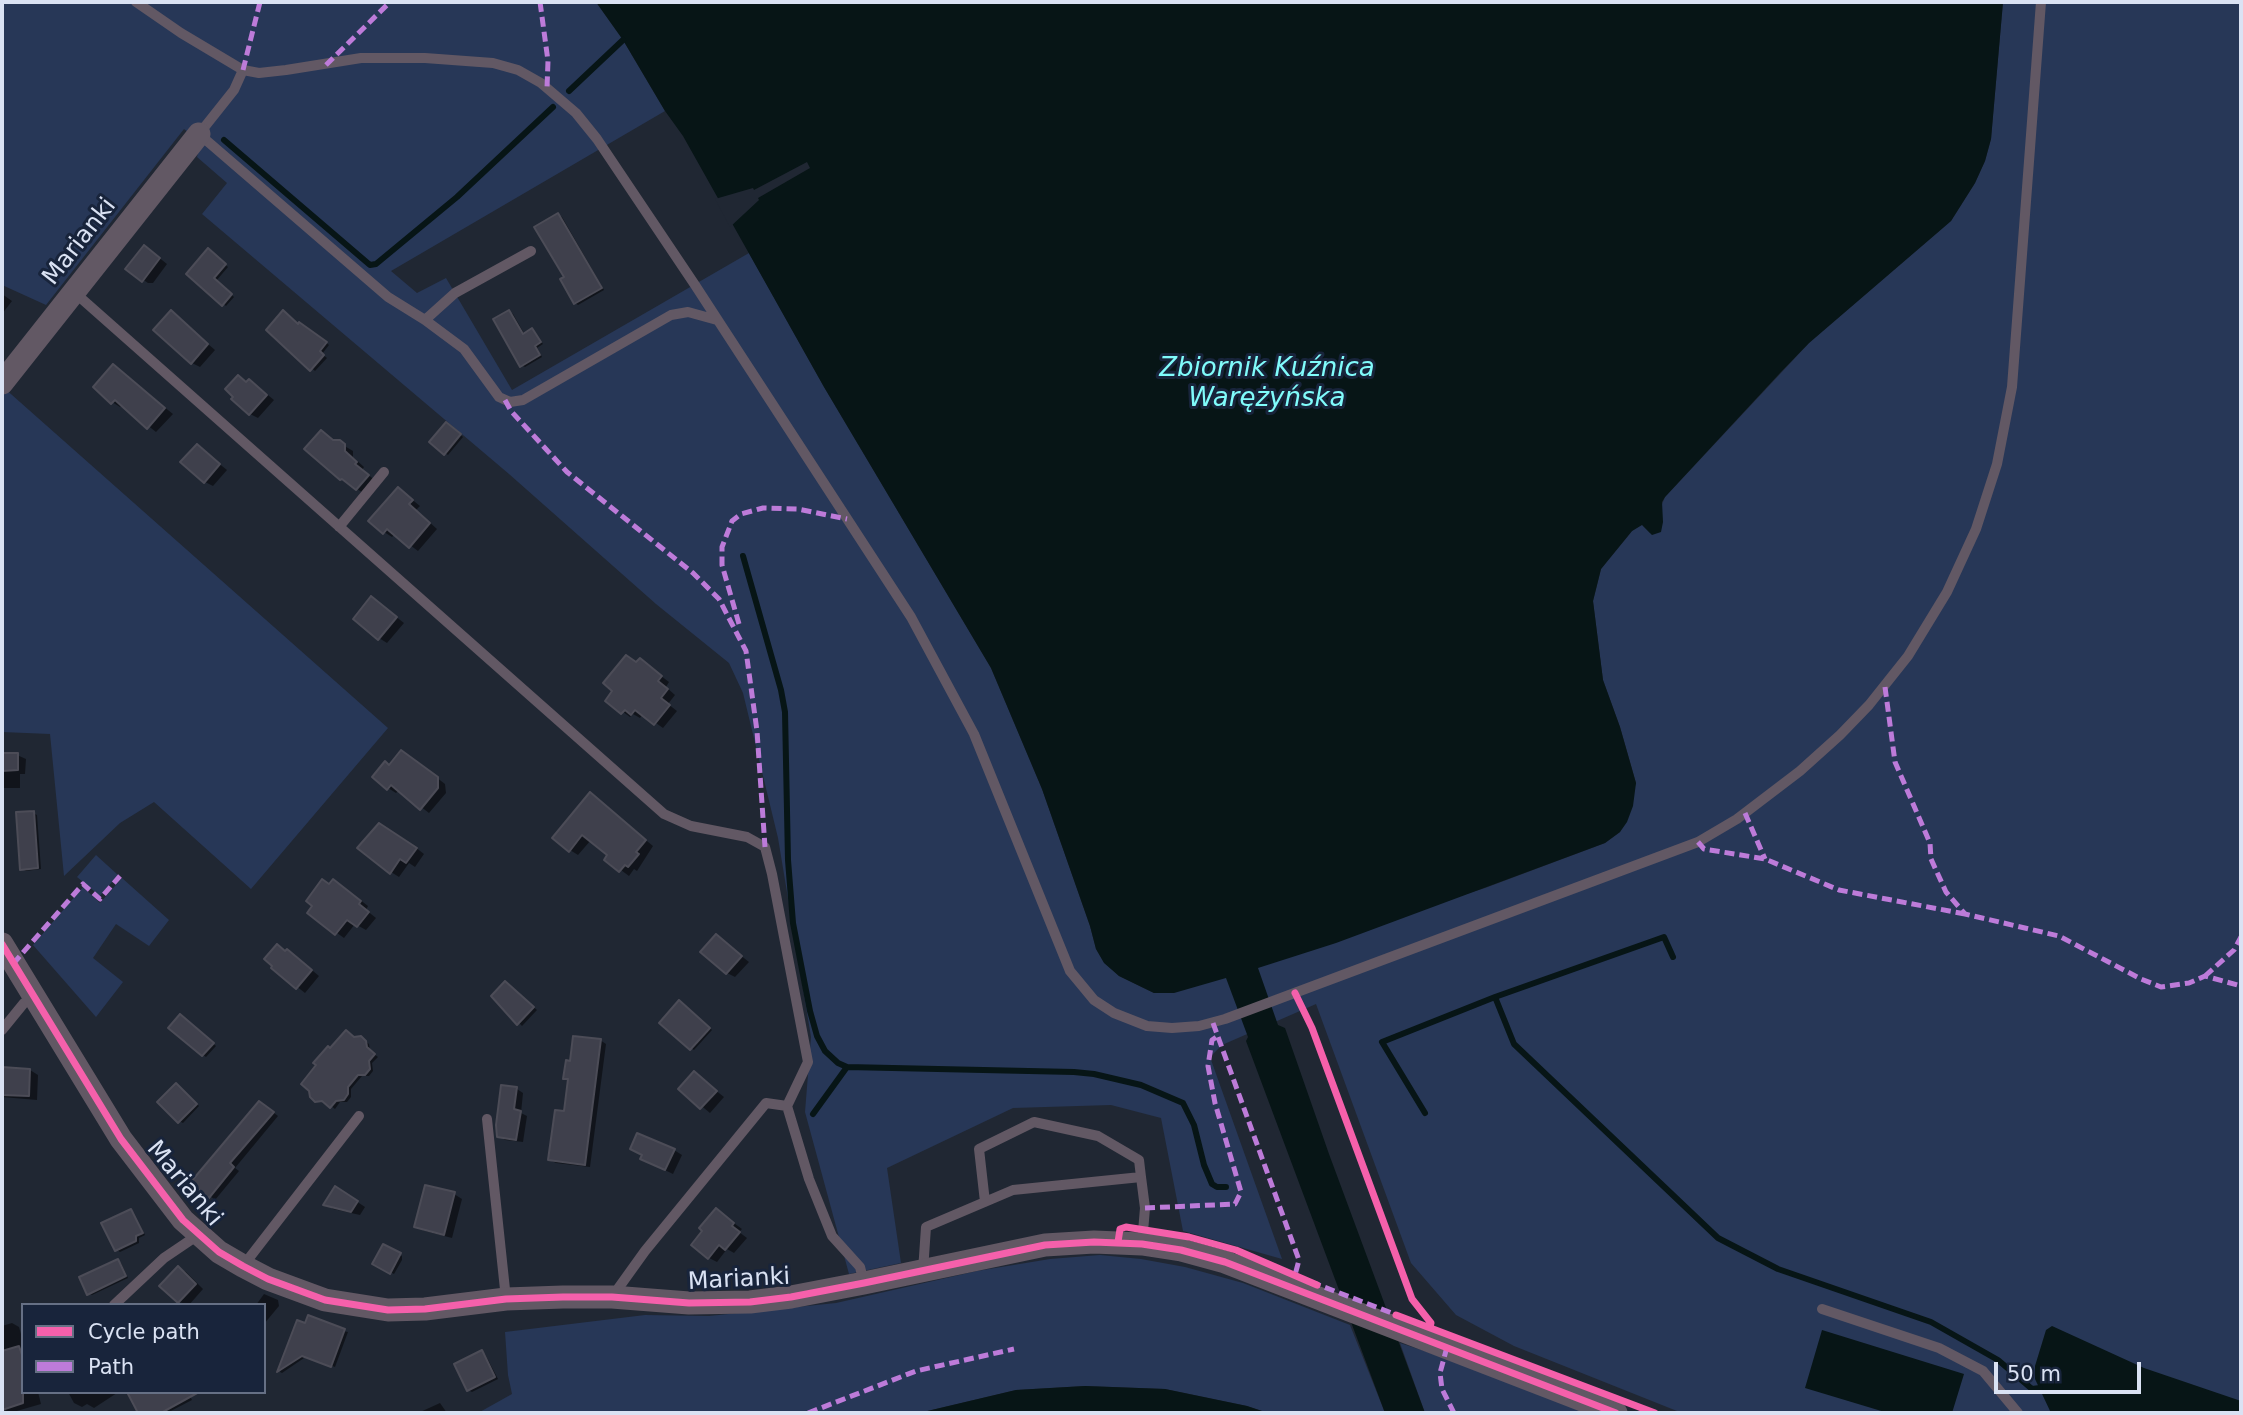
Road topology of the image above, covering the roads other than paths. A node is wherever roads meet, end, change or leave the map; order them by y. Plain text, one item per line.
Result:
1 (136, 2) edge
2 (2041, 2) edge
3 (243, 70) junction
4 (199, 134) junction
5 (531, 251) dead end
6 (74, 292) junction
7 (425, 320) junction
8 (717, 320) junction
9 (2, 383) edge
10 (384, 472) dead end
11 (339, 527) junction
12 (2, 944) edge
13 (34, 997) junction
14 (2, 1030) edge
15 (787, 1106) junction
16 (359, 1116) dead end
17 (487, 1119) dead end
18 (1141, 1177) junction
19 (985, 1202) junction
20 (198, 1235) junction
21 (1142, 1244) junction
22 (243, 1266) junction
23 (923, 1271) junction
24 (864, 1283) junction
25 (612, 1297) junction
26 (506, 1299) junction
27 (116, 1303) edge
28 (1822, 1310) dead end
29 (1616, 1413) edge
30 (2018, 1413) edge

1 - 3 lane
2 - 8 lane
3 - 4 lane
3 - 8 lane
4 - 6 street, Marianki
4 - 7 lane
5 - 7 lane
6 - 9 street, Marianki
6 - 11 lane
7 - 8 lane
10 - 11 lane
11 - 15 lane
12 - 13 street, Marianki
13 - 14 lane
13 - 20 street, Marianki
15 - 24 lane
15 - 25 lane
16 - 22 lane
17 - 26 lane
18 - 19 lane
18 - 19 lane
18 - 21 lane
19 - 23 lane
20 - 22 street, Marianki
20 - 27 lane
21 - 23 street, Marianki
21 - 29 street, Marianki
22 - 26 street, Marianki
23 - 24 street, Marianki
24 - 25 street, Marianki
25 - 26 street, Marianki
28 - 30 lane

